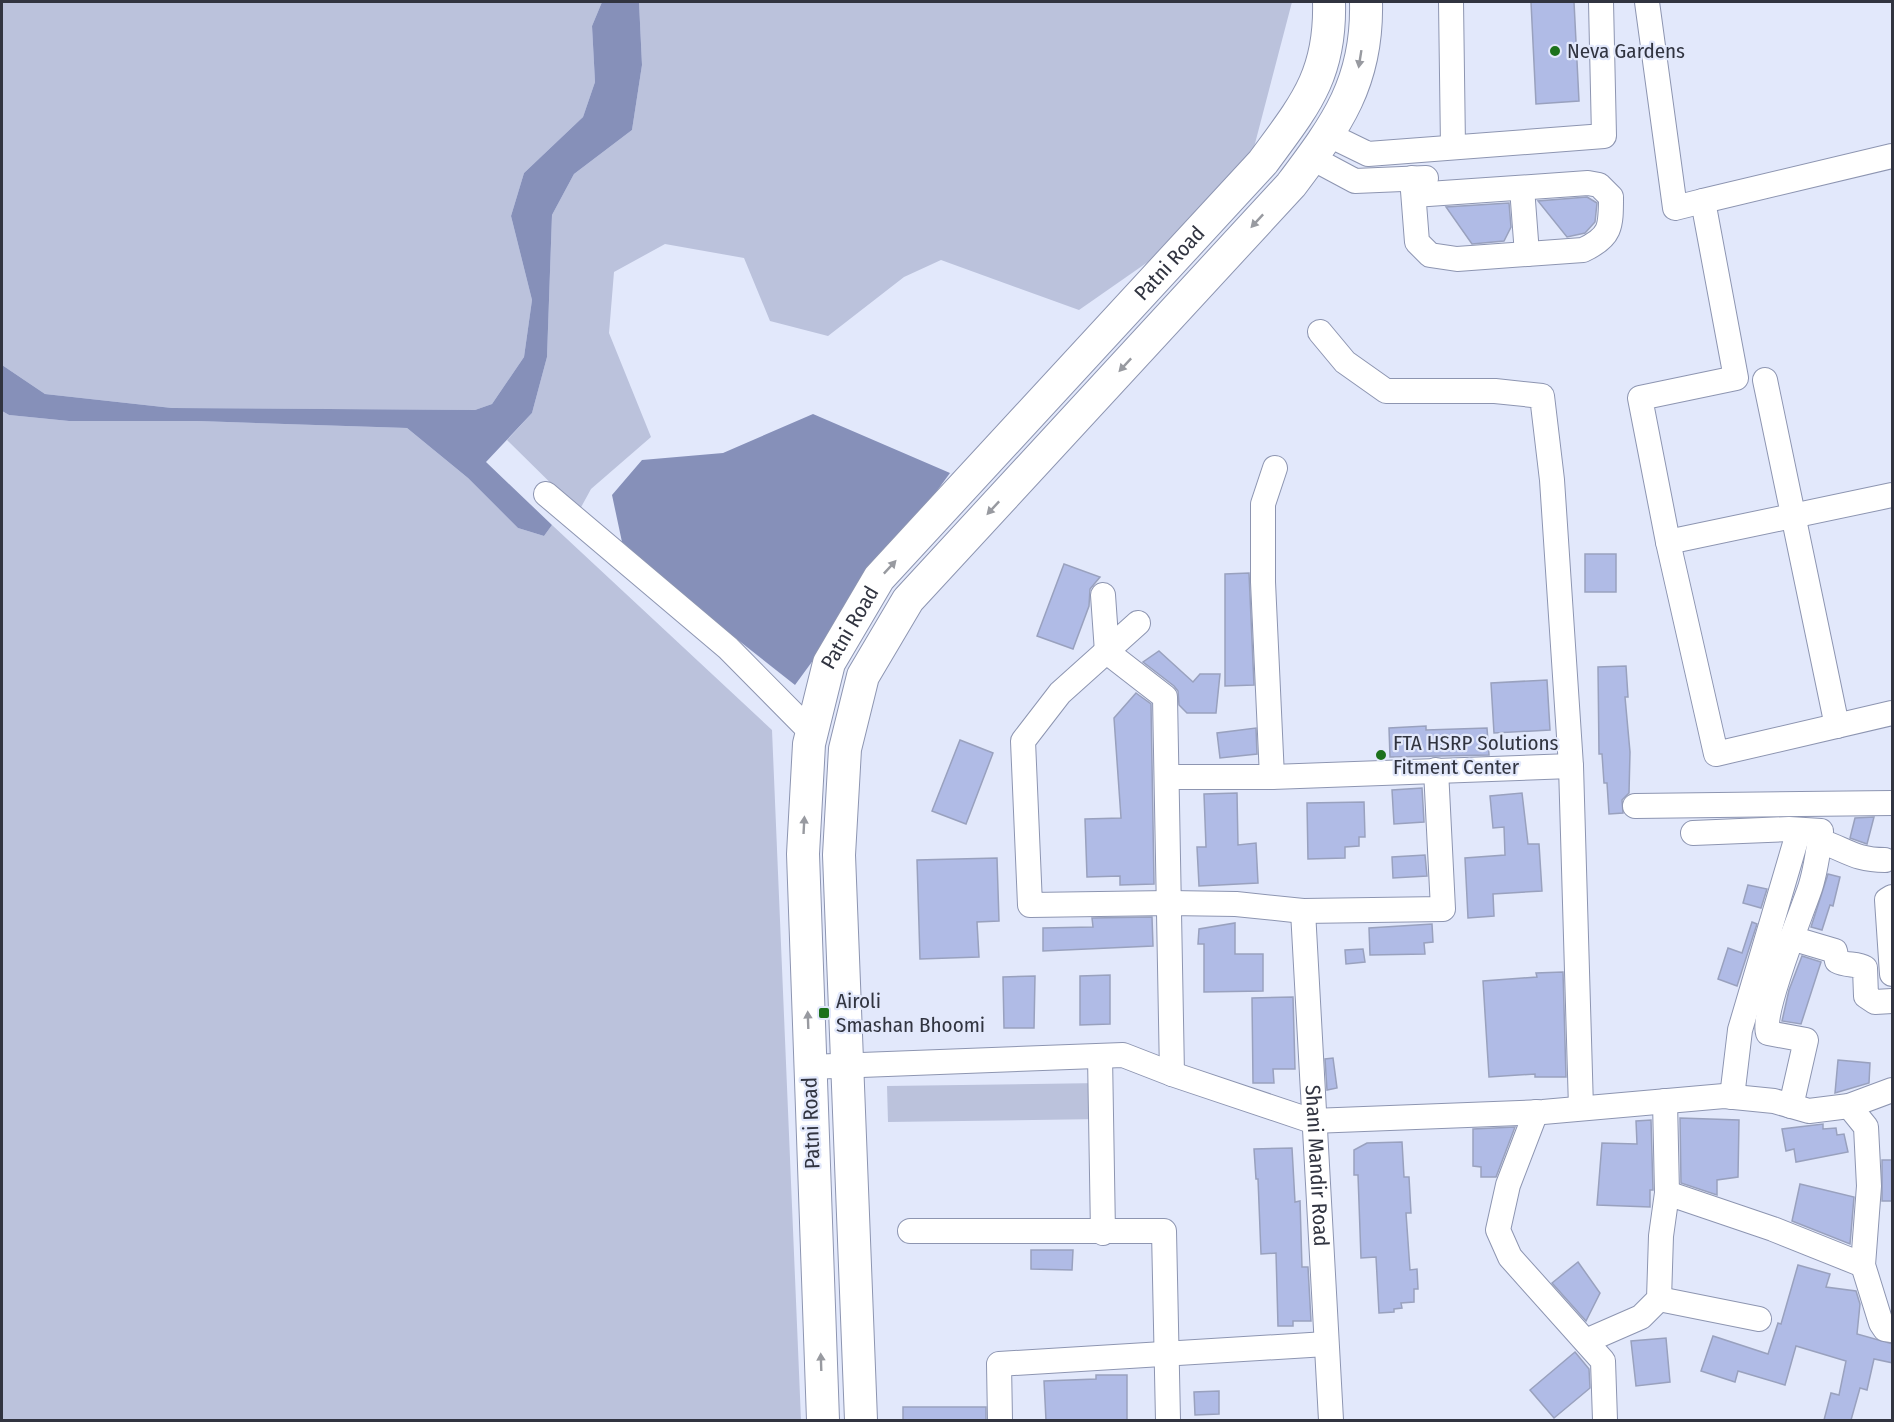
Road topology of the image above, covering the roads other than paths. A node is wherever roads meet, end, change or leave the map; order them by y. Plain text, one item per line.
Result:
1 (1329, 2) edge
2 (1366, 2) edge
3 (1451, 2) edge
4 (1601, 2) edge
5 (1647, 2) edge
6 (1320, 147) junction
7 (1453, 147) junction
8 (1893, 156) edge
9 (1591, 171) dead end
10 (1560, 179) junction
11 (1413, 187) junction
12 (1522, 188) junction
13 (1703, 201) junction
14 (1527, 254) junction
15 (1320, 332) dead end
16 (1765, 380) dead end
17 (1275, 468) dead end
18 (546, 494) dead end
19 (1893, 495) edge
20 (1793, 517) junction
21 (1668, 542) junction
22 (1103, 595) dead end
23 (1138, 623) dead end
24 (1107, 652) junction
25 (1893, 713) edge
26 (1838, 726) junction
27 (812, 733) junction
28 (1571, 766) junction
29 (1436, 770) junction
30 (1167, 777) junction
31 (1272, 777) junction
32 (1893, 803) edge
33 (1635, 806) dead end
34 (1693, 833) dead end
35 (1809, 835) junction
36 (1885, 860) dead end
37 (1893, 897) edge
38 (1169, 903) junction
39 (1303, 911) junction
40 (1791, 939) junction
41 (1893, 974) edge
42 (1893, 1001) edge
43 (1100, 1056) junction
44 (846, 1066) junction
45 (809, 1067) junction
46 (1172, 1074) junction
47 (1893, 1090) edge
48 (1732, 1097) junction
49 (1665, 1101) junction
50 (1791, 1106) junction
51 (1849, 1106) junction
52 (1581, 1108) junction
53 (1536, 1112) junction
54 (1312, 1121) junction
55 (1666, 1193) junction
56 (910, 1231) dead end
57 (1103, 1233) junction
58 (1863, 1265) junction
59 (1659, 1299) junction
60 (1759, 1319) dead end
61 (1893, 1330) edge
62 (1586, 1341) junction
63 (1326, 1344) junction
64 (1167, 1354) junction
65 (823, 1420) edge
66 (861, 1420) edge
67 (1000, 1420) edge
68 (1168, 1420) edge
69 (1331, 1420) edge
70 (1605, 1420) edge

27 -> 1 main road, Patni Road
2 -> 6 main road, Patni Road
3 - 7 street
4 - 7 street
5 - 13 street
6 - 7 street
6 - 11 street
6 -> 44 main road, Patni Road
8 - 13 street
9 - 10 street
10 - 11 street
10 - 12 street
10 - 14 street
11 - 12 street
11 - 14 street
12 - 14 street
13 - 21 street
15 - 28 street
16 - 20 street
17 - 31 street
18 - 27 street
19 - 20 street
20 - 21 street
20 - 26 street
21 - 26 street
22 - 24 street
23 - 24 street
24 - 30 street
24 - 38 street
25 - 26 street
45 -> 27 main road, Patni Road
28 - 29 street
28 - 52 street
29 - 31 street
29 - 39 street
30 - 31 street
30 - 38 street
32 - 33 street
34 - 35 street
35 - 36 street
35 - 40 street
35 - 48 street
37 - 41 street
38 - 39 street
38 - 46 street
39 - 54 street, Shani Mandir Road
40 - 42 street
40 - 50 street
43 - 44 street
43 - 46 street
43 - 57 street
44 - 45 street
44 - 66 main road, Patni Road
65 -> 45 main road, Patni Road
46 - 54 street
47 - 51 street
48 - 49 street
48 - 50 street
49 - 52 street
49 - 55 street
50 - 51 street
51 - 58 street
52 - 53 street
53 - 54 street
53 - 62 street
54 - 63 street, Shani Mandir Road
55 - 58 street
55 - 59 street
56 - 57 street
57 - 64 street
58 - 61 street
59 - 60 street
59 - 62 street
62 - 70 street
63 - 64 street
63 - 69 street, Shani Mandir Road
64 - 67 street
64 - 68 street

